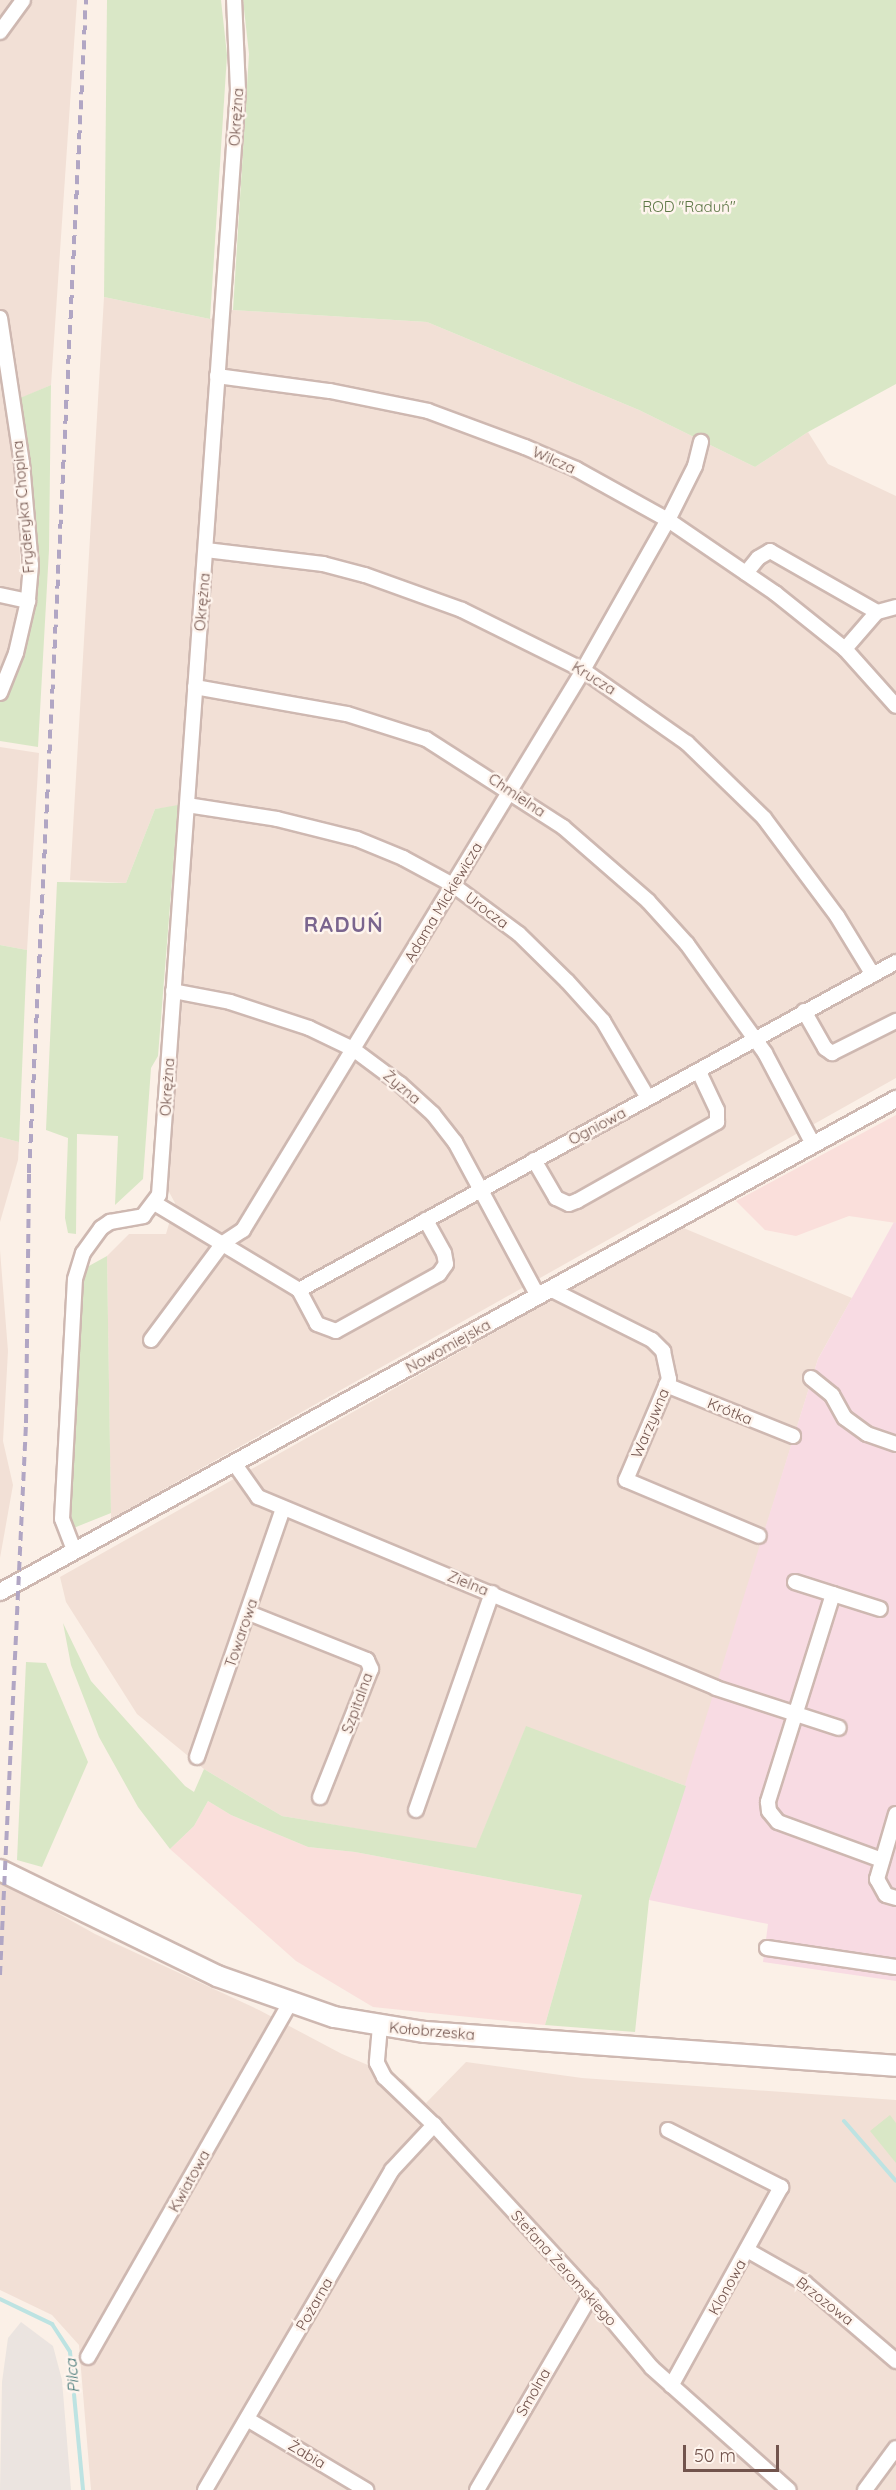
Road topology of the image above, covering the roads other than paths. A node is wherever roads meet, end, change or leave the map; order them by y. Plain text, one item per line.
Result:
1 (23, 0) edge
2 (234, 0) edge
3 (0, 32) edge
4 (0, 318) edge
5 (217, 376) junction
6 (701, 442) dead end
7 (668, 520) junction
8 (206, 550) junction
9 (746, 573) junction
10 (0, 595) edge
11 (28, 601) junction
12 (896, 607) edge
13 (877, 612) junction
14 (845, 649) junction
15 (583, 670) junction
16 (195, 687) junction
17 (0, 693) edge
18 (896, 706) edge
19 (510, 789) junction
20 (187, 805) junction
21 (453, 885) junction
22 (896, 962) edge
23 (873, 975) junction
24 (173, 991) junction
25 (804, 1011) junction
26 (896, 1021) edge
27 (754, 1040) junction
28 (354, 1049) junction
29 (699, 1072) junction
30 (648, 1098) junction
31 (896, 1099) edge
32 (813, 1144) junction
33 (534, 1160) junction
34 (483, 1190) junction
35 (156, 1204) junction
36 (426, 1220) junction
37 (223, 1243) junction
38 (299, 1290) junction
39 (544, 1293) junction
40 (151, 1340) dead end
41 (811, 1378) dead end
42 (666, 1385) junction
43 (793, 1436) dead end
44 (896, 1444) edge
45 (234, 1464) junction
46 (283, 1508) junction
47 (759, 1536) dead end
48 (74, 1550) junction
49 (795, 1582) dead end
50 (0, 1592) edge
51 (492, 1593) junction
52 (833, 1594) junction
53 (880, 1609) dead end
54 (249, 1612) junction
55 (795, 1714) junction
56 (839, 1728) dead end
57 (197, 1757) dead end
58 (320, 1797) dead end
59 (416, 1810) dead end
60 (896, 1814) edge
61 (882, 1860) junction
62 (0, 1870) edge
63 (896, 1898) edge
64 (767, 1948) dead end
65 (896, 1967) edge
66 (288, 2004) junction
67 (380, 2026) junction
68 (896, 2066) edge
69 (434, 2125) junction
70 (668, 2130) dead end
71 (747, 2250) junction
72 (591, 2295) junction
73 (88, 2357) dead end
74 (896, 2361) edge
75 (671, 2386) junction
76 (247, 2419) junction
77 (896, 2448) edge
78 (205, 2490) edge
79 (366, 2490) edge
80 (477, 2490) edge
81 (789, 2490) edge
82 (865, 2490) edge

1 - 3 street
2 - 5 street, Okrężna
4 - 11 street, Fryderyka Chopina
5 - 7 street, Wilcza
5 - 8 street, Okrężna
6 - 7 street, Adama Mickiewicza
7 - 9 street, Wilcza
7 - 15 street, Adama Mickiewicza
8 - 15 street, Krucza
8 - 16 street, Okrężna
9 - 13 street
9 - 14 street, Wilcza
10 - 11 street
11 - 17 street, Fryderyka Chopina
12 - 13 street
13 - 14 street
14 - 18 street, Wilcza
15 - 19 street, Adama Mickiewicza
15 - 23 street, Krucza
16 - 19 street, Chmielna
16 - 20 street, Okrężna
19 - 21 street, Adama Mickiewicza
19 - 27 street, Chmielna
20 - 21 street, Urocza
20 - 24 street, Okrężna
21 - 28 street, Adama Mickiewicza
21 - 30 street, Urocza
22 - 23 street, Ogniowa
23 - 25 street, Ogniowa
24 - 28 street, Żyzna
24 - 35 street, Okrężna
25 - 26 street
25 - 27 street, Ogniowa
27 - 29 street, Ogniowa
27 - 32 street, Chmielna
28 - 34 street, Żyzna
28 - 37 street, Adama Mickiewicza
29 - 30 street, Ogniowa
29 - 33 street
30 - 33 street, Ogniowa
31 - 32 street, Nowomiejska
32 - 39 street, Nowomiejska
33 - 34 street, Ogniowa
34 - 36 street, Ogniowa
34 - 39 street, Żyzna
35 - 37 street
35 - 48 street
36 - 38 street, Ogniowa
36 - 38 street
37 - 38 street
37 - 40 street, Adama Mickiewicza
39 - 42 street, Warzywna
39 - 45 street, Nowomiejska
41 - 44 street
42 - 43 street, Krótka
42 - 47 street, Warzywna
45 - 46 street, Zielna
45 - 48 street, Nowomiejska
46 - 51 street, Zielna
46 - 54 street, Towarowa
48 - 50 street, Nowomiejska
49 - 52 street
51 - 55 street, Zielna
51 - 59 street
52 - 53 street
52 - 55 street
54 - 57 street, Towarowa
54 - 58 street, Szpitalna
55 - 56 street, Zielna
55 - 61 street
60 - 61 street
61 - 63 street
62 - 66 main road, Kołobrzeska
64 - 65 street
66 - 67 main road, Kołobrzeska
66 - 73 street, Kwiatowa
67 - 68 main road, Kołobrzeska
67 - 69 street, Stefana Żeromskiego
69 - 72 street, Stefana Żeromskiego
69 - 76 street, Pożarna
70 - 71 street, Klonowa
71 - 74 street, Brzozowa
71 - 75 street, Klonowa
72 - 75 street, Stefana Żeromskiego
72 - 80 street, Smolna
75 - 81 street, Stefana Żeromskiego
76 - 78 street, Pożarna
76 - 79 street, Żabia
77 - 82 street

